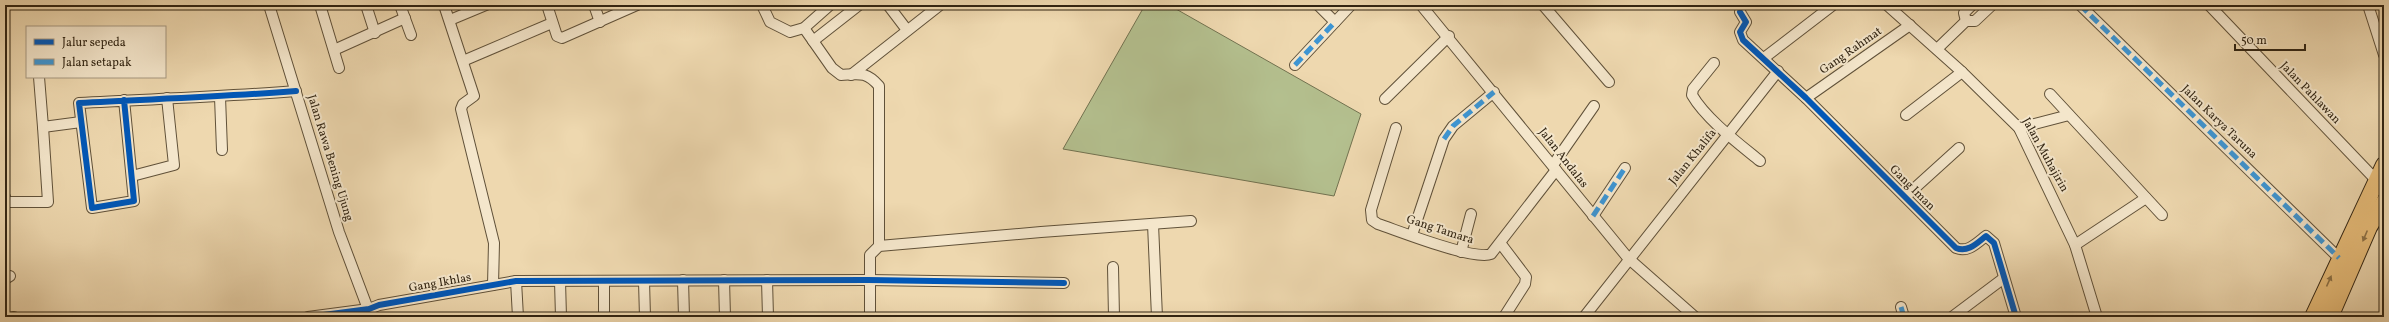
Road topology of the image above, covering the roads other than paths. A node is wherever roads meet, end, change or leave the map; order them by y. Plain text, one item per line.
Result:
1 (268, 5) edge
2 (320, 5) edge
3 (366, 5) edge
4 (400, 5) edge
5 (444, 5) edge
6 (486, 5) edge
7 (547, 5) edge
8 (594, 5) edge
9 (637, 5) edge
10 (762, 5) edge
11 (830, 5) edge
12 (859, 5) edge
13 (888, 5) edge
14 (940, 5) edge
15 (1318, 5) edge
16 (1351, 5) edge
17 (1421, 5) edge
18 (1543, 5) edge
19 (1833, 5) edge
20 (1887, 5) edge
21 (1972, 5) edge
22 (1992, 5) edge
23 (2080, 5) edge
24 (2209, 5) edge
25 (2368, 5) edge
26 (1740, 12) dead end
27 (405, 18) junction
28 (450, 20) junction
29 (1966, 21) junction
30 (600, 22) junction
31 (1335, 22) junction
32 (552, 23) junction
33 (1910, 25) junction
34 (804, 28) junction
35 (907, 30) junction
36 (375, 33) junction
37 (411, 35) dead end
38 (1449, 36) junction
39 (813, 41) junction
40 (1937, 49) junction
41 (334, 50) junction
42 (2384, 55) edge
43 (1764, 58) junction
44 (463, 61) junction
45 (1714, 63) dead end
46 (1295, 65) dead end
47 (339, 68) dead end
48 (1778, 72) junction
49 (1962, 72) junction
50 (851, 75) junction
51 (39, 78) edge
52 (1609, 82) dead end
53 (296, 91) junction
54 (1494, 92) junction
55 (2050, 94) dead end
56 (220, 97) junction
57 (167, 98) junction
58 (1386, 98) dead end
59 (1806, 98) junction
60 (124, 100) junction
61 (1594, 106) dead end
62 (1906, 115) dead end
63 (2069, 115) junction
64 (81, 122) junction
65 (43, 127) junction
66 (1396, 128) dead end
67 (2019, 128) junction
68 (1728, 134) junction
69 (1959, 148) dead end
70 (222, 150) dead end
71 (1760, 161) dead end
72 (2384, 165) edge
73 (1554, 168) junction
74 (1625, 168) dead end
75 (132, 176) junction
76 (2377, 181) junction
77 (5, 196) edge
78 (1906, 196) junction
79 (2146, 198) junction
80 (2384, 202) edge
81 (1471, 214) dead end
82 (2162, 215) dead end
83 (1593, 216) junction
84 (1192, 222) dead end
85 (1153, 224) junction
86 (1412, 235) junction
87 (1501, 244) junction
88 (2075, 244) junction
89 (878, 246) junction
90 (1461, 252) junction
91 (1628, 258) junction
92 (2339, 258) junction
93 (1113, 267) dead end
94 (2004, 278) junction
95 (604, 280) junction
96 (644, 280) junction
97 (683, 280) junction
98 (724, 280) junction
99 (768, 280) junction
100 (868, 280) junction
101 (516, 281) junction
102 (560, 281) junction
103 (1064, 283) dead end
104 (493, 285) junction
105 (1901, 307) dead end
106 (370, 313) edge
107 (1684, 313) edge
108 (2014, 316) edge
109 (308, 317) edge
110 (518, 317) edge
111 (561, 317) edge
112 (604, 317) edge
113 (645, 317) edge
114 (684, 317) edge
115 (725, 317) edge
116 (768, 317) edge
117 (870, 317) edge
118 (1114, 317) edge
119 (1157, 317) edge
120 (1504, 317) edge
121 (1584, 317) edge
122 (1695, 317) edge
123 (1904, 317) edge
124 (1952, 317) edge
125 (2097, 317) edge
126 (2313, 317) edge
127 (2330, 317) edge

1 - 53 street, Jalan Rawa Bening Ujung
2 - 41 street
3 - 36 street
4 - 27 street
5 - 28 street
6 - 28 street
7 - 32 street
8 - 30 street
9 - 30 street
10 - 34 street
11 - 34 street
12 - 39 street
13 - 35 street
14 - 35 street
15 - 31 street
16 - 31 street
17 - 38 street, Jalan Andalas
18 - 52 street
19 - 43 street
20 - 33 street, Jalan Muhajirin
21 - 29 street
22 - 29 street
23 - 92 street, Jalan Karya Taruna
24 - 76 street, Jalan Pahlawan
25 - 42 street
26 - 43 street, Gang Iman
27 - 36 street
27 - 37 street
28 - 44 street
29 - 40 street
30 - 32 street
31 - 46 street
32 - 44 street
33 - 40 street, Jalan Muhajirin
33 - 59 street, Gang Rahmat
34 - 39 street
35 - 50 street
36 - 41 street
38 - 54 street, Jalan Andalas
38 - 58 street
39 - 50 street
40 - 49 street, Jalan Muhajirin
41 - 47 street
43 - 48 street, Gang Iman
44 - 104 street
45 - 68 street
48 - 59 street, Gang Iman
48 - 68 street, Jalan Khalifa
49 - 62 street
49 - 67 street, Jalan Muhajirin
50 - 89 street
51 - 65 street
53 - 56 street
53 - 106 street, Jalan Rawa Bening Ujung
54 - 73 street, Jalan Andalas
54 - 86 street
55 - 63 street
56 - 57 street
56 - 70 street
57 - 60 street
57 - 75 street
59 - 78 street, Gang Iman
60 - 64 street
60 - 75 street
61 - 73 street, Gang Tamara
63 - 67 street
63 - 79 street
64 - 65 street
64 - 75 street
65 - 77 street
66 - 86 street, Gang Tamara
67 - 88 street, Jalan Muhajirin
68 - 71 street
68 - 91 street, Jalan Khalifa
69 - 78 street
72 - 76 main road
73 - 83 street, Jalan Andalas
73 - 87 street, Gang Tamara
74 - 83 street
76 - 92 main road
78 - 94 street, Gang Iman
79 - 82 street
79 - 88 street
80 -> 127 main road
81 - 90 street
83 - 91 street, Jalan Andalas
84 - 85 street
85 - 89 street
85 - 119 street
86 - 90 street, Gang Tamara
87 - 90 street, Gang Tamara
87 - 120 street
88 - 125 street, Jalan Muhajirin
89 - 100 street
91 - 107 street, Jalan Andalas
91 - 121 street, Jalan Khalifa
126 -> 92 main road
93 - 118 street
94 - 108 street, Gang Iman
94 - 124 street
95 - 96 street, Gang Ikhlas
95 - 102 street, Gang Ikhlas
95 - 112 street
96 - 97 street, Gang Ikhlas
96 - 113 street
97 - 98 street, Gang Ikhlas
97 - 114 street
98 - 99 street, Gang Ikhlas
98 - 115 street
99 - 100 street, Gang Ikhlas
99 - 116 street
100 - 103 street, Gang Ikhlas
100 - 117 street
101 - 102 street, Gang Ikhlas
101 - 104 street, Gang Ikhlas
101 - 110 street
102 - 111 street
104 - 106 street, Gang Ikhlas
105 - 123 street
106 - 109 street, Gang Ikhlas
107 - 122 street, Jalan Andalas

